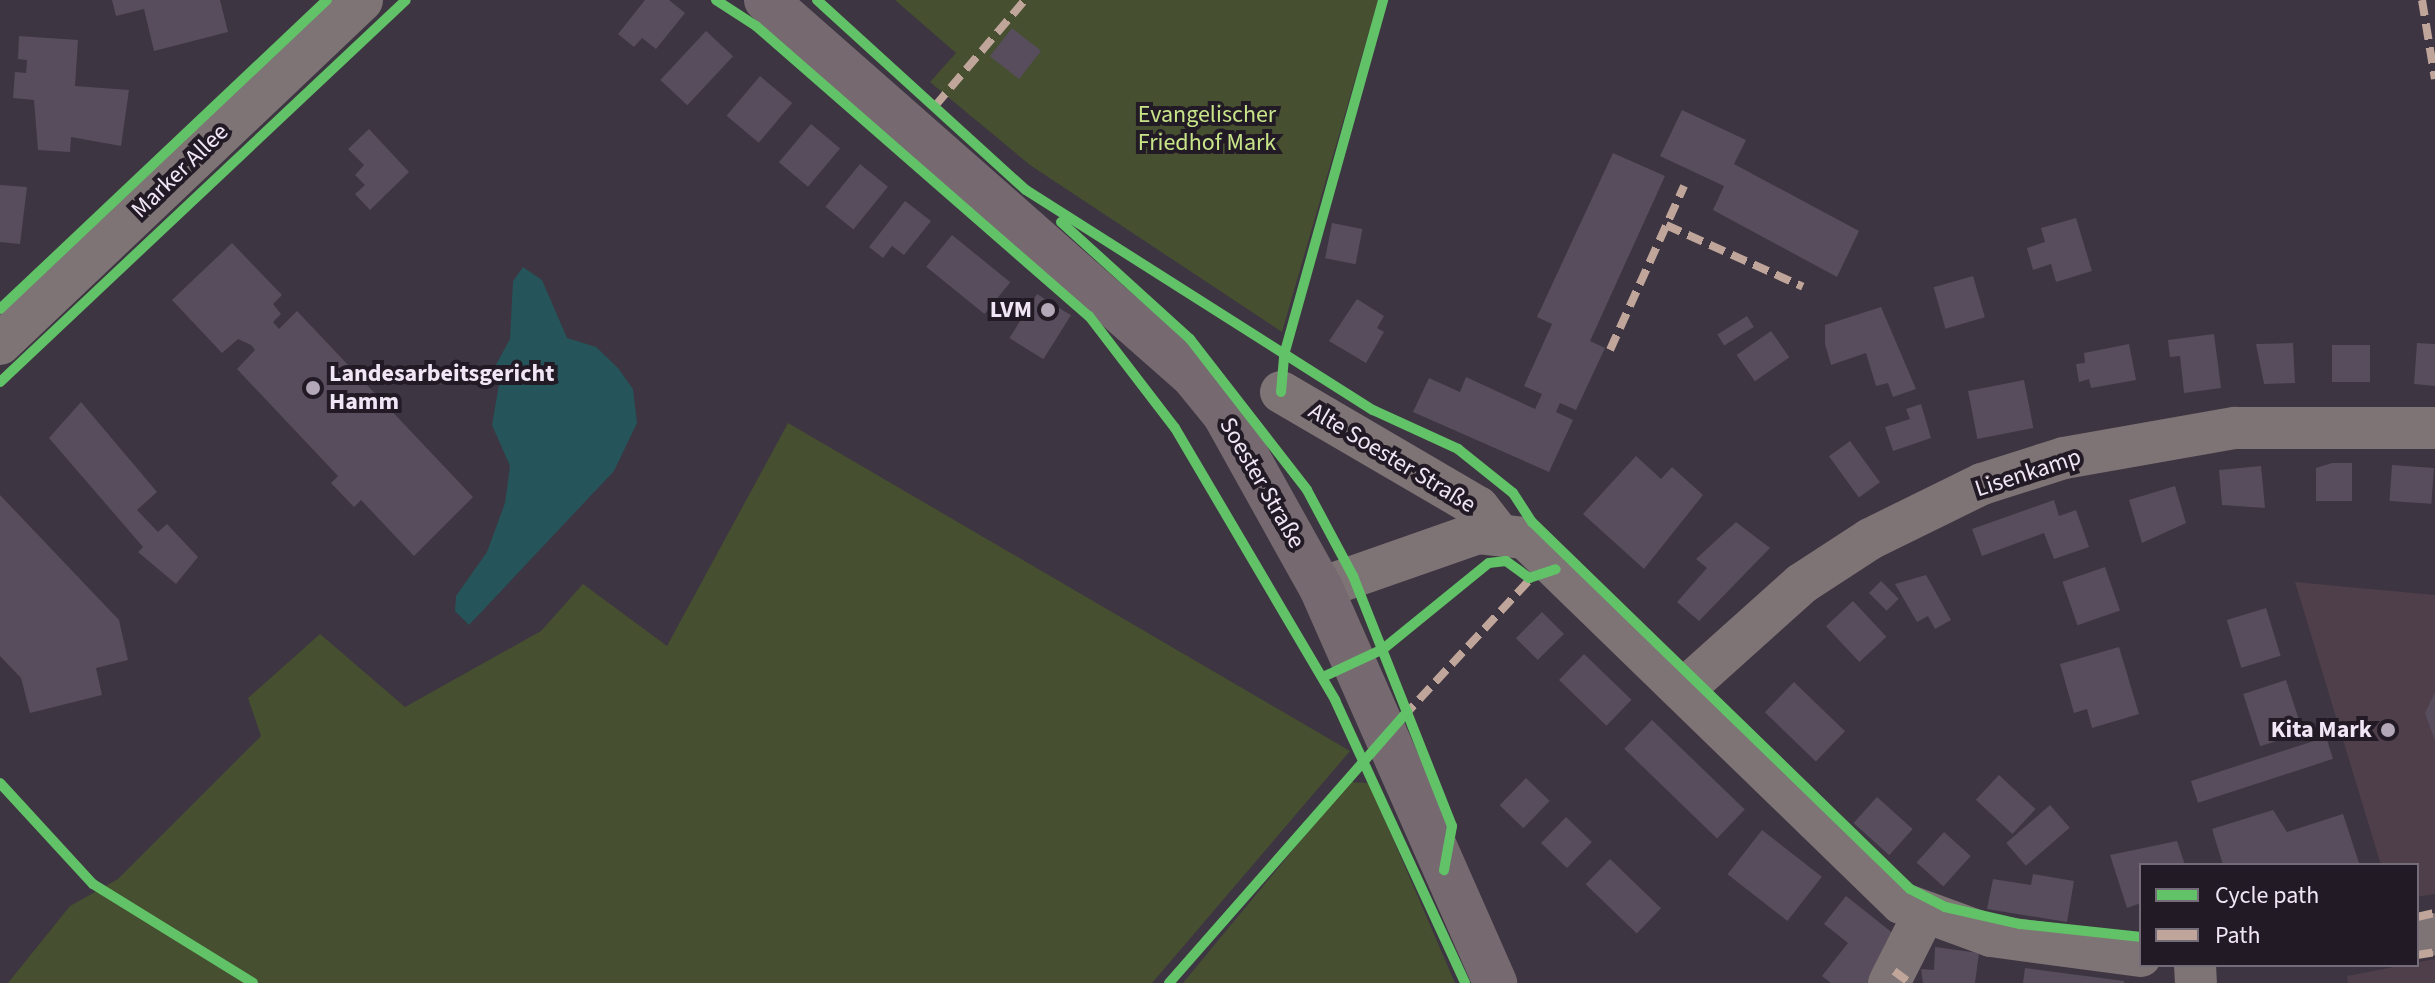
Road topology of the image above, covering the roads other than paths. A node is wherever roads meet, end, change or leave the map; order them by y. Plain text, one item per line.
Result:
1 (362, 0) edge
2 (766, 0) edge
3 (0, 344) edge
4 (1281, 392) dead end
5 (2435, 428) edge
6 (1497, 531) junction
7 (1321, 588) junction
8 (1683, 690) junction
9 (1923, 916) junction
10 (2139, 956) edge
11 (1495, 983) edge
12 (1889, 983) edge

1 - 3 street, Marker Allee
2 - 7 main road, Soester Straße
4 - 6 street, Alte Soester Straße
5 - 8 street, Lisenkamp
6 - 7 street, Alte Soester Straße
6 - 8 street, Alte Soester Straße
7 - 11 main road, Soester Straße
8 - 9 street, Alte Soester Straße
9 - 10 street, Alte Soester Straße
9 - 12 street

